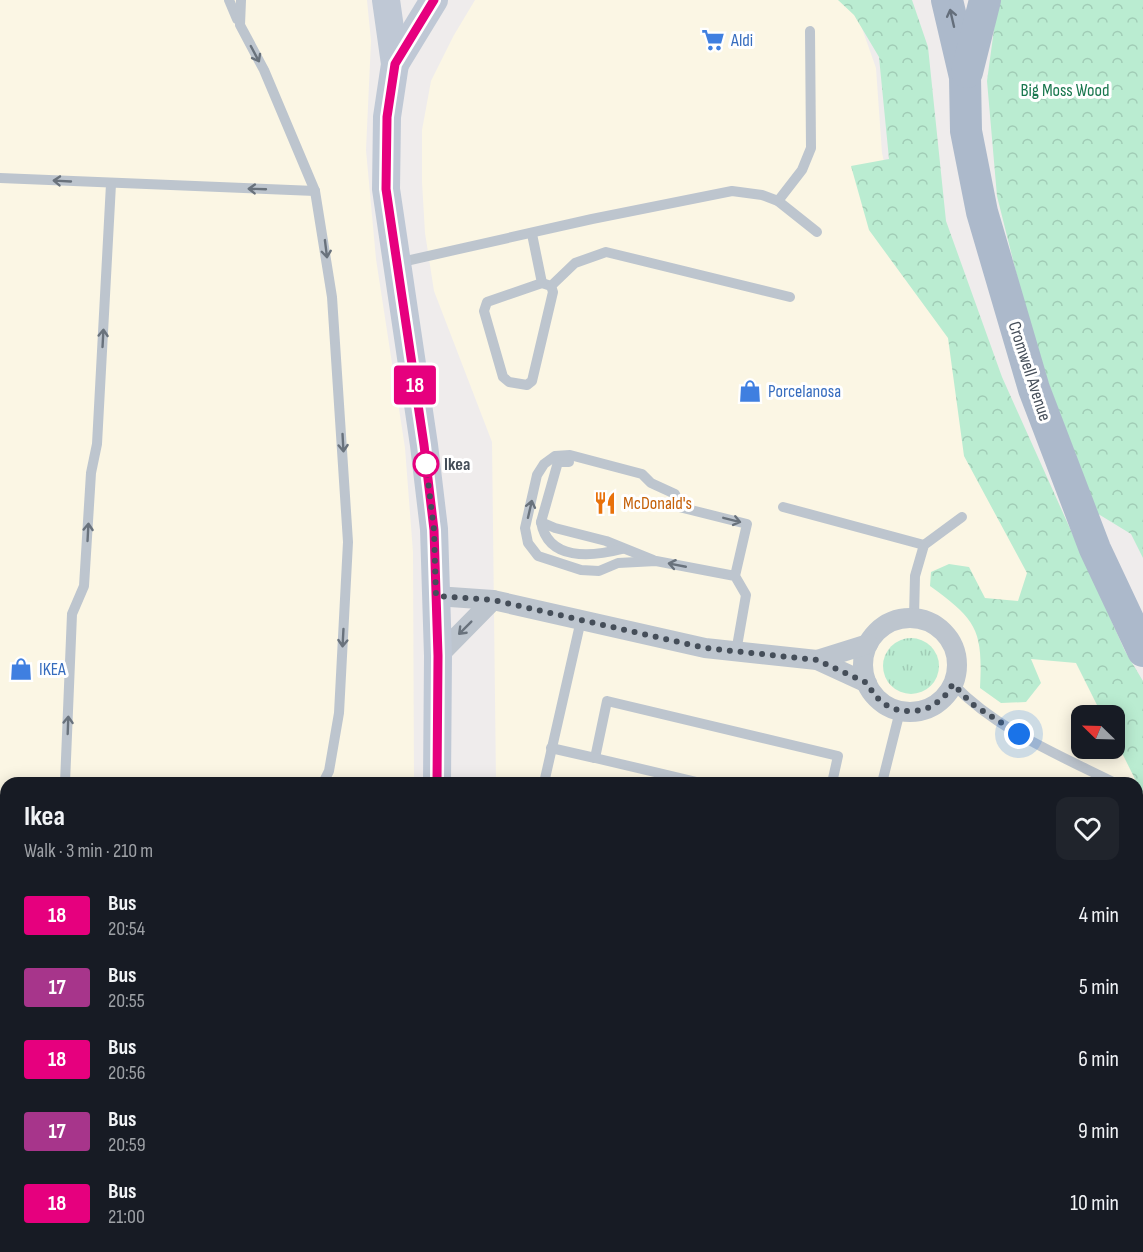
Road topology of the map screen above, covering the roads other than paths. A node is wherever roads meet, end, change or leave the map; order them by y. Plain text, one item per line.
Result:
1 (229, 0) edge
2 (241, 0) edge
3 (386, 0) edge
4 (434, 0) edge
5 (947, 0) edge
6 (985, 0) edge
7 (240, 25) junction
8 (810, 31) dead end
9 (395, 64) junction
10 (965, 77) junction
11 (0, 178) edge
12 (111, 184) junction
13 (315, 191) junction
14 (778, 201) junction
15 (817, 232) dead end
16 (532, 234) junction
17 (395, 264) junction
18 (546, 284) junction
19 (790, 297) dead end
20 (651, 483) junction
21 (783, 507) dead end
22 (962, 517) dead end
23 (541, 522) junction
24 (924, 545) junction
25 (622, 549) junction
26 (656, 561) junction
27 (735, 576) junction
28 (436, 596) junction
29 (493, 600) junction
30 (914, 617) junction
31 (581, 621) junction
32 (868, 644) junction
33 (1143, 651) edge
34 (736, 652) junction
35 (438, 656) junction
36 (817, 660) junction
37 (867, 683) junction
38 (953, 684) junction
39 (900, 711) junction
40 (551, 748) junction
41 (595, 758) junction
42 (65, 777) edge
43 (326, 777) edge
44 (437, 777) edge
45 (545, 777) edge
46 (676, 777) edge
47 (833, 777) edge
48 (884, 777) edge
49 (1103, 777) edge

1 - 7 lane
2 - 7 lane
3 - 9 street
4 - 9 street
10 -> 5 main road, Cromwell Avenue
6 - 10 main road, Cromwell Avenue
7 -> 13 lane
8 - 14 lane
9 - 17 street
10 - 33 main road, Cromwell Avenue
12 -> 11 lane
13 -> 12 lane
42 -> 12 lane
13 -> 43 lane
14 - 15 lane
14 - 16 lane
16 - 17 lane
16 - 18 lane
17 - 28 street
18 - 18 lane
18 - 19 lane
20 - 23 lane
26 -> 20 lane
20 -> 27 lane
21 - 24 lane
22 - 24 lane
23 - 25 lane
23 - 25 lane
24 - 30 lane
25 - 26 lane
27 -> 26 lane
27 - 34 lane
28 - 29 street
28 - 35 street
29 - 31 street
29 -> 35 street
30 - 32 street
30 - 38 street
31 - 34 street
31 - 40 lane
32 - 36 street
32 - 37 street
34 - 36 street
35 - 44 street
36 - 37 street
37 - 39 street
38 - 39 street
38 - 49 lane
39 - 48 lane
40 - 41 lane
40 - 45 lane
41 - 46 lane
41 - 47 lane

